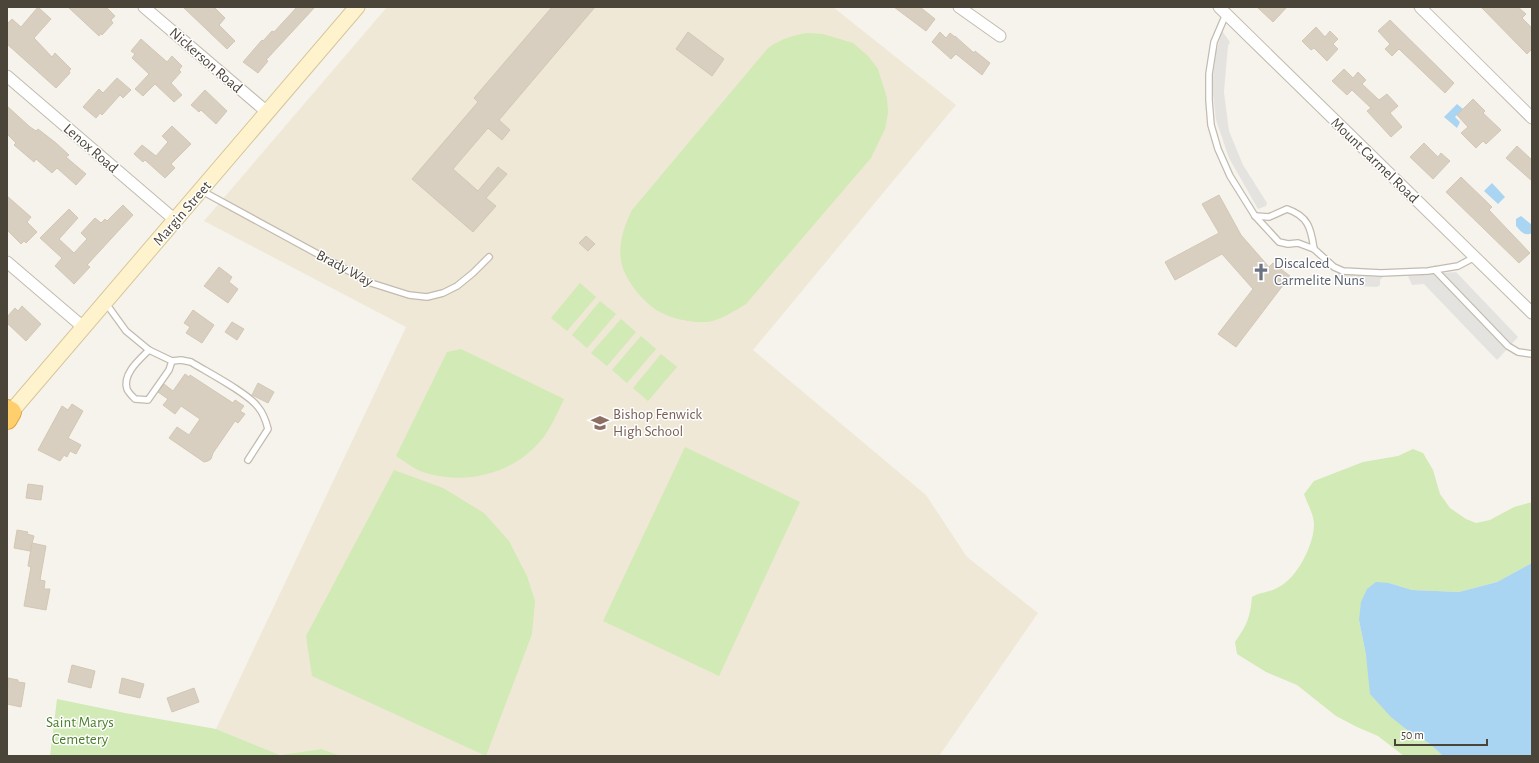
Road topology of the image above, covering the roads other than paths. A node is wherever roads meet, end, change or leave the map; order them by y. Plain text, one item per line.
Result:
1 (144, 7) edge
2 (357, 7) edge
3 (959, 7) edge
4 (1420, 7) edge
5 (1223, 11) edge
6 (1000, 36) dead end
7 (7, 76) edge
8 (267, 112) junction
9 (1532, 118) edge
10 (201, 190) junction
11 (1255, 216) junction
12 (175, 220) junction
13 (1314, 249) junction
14 (489, 257) dead end
15 (1475, 257) junction
16 (7, 262) edge
17 (1435, 270) junction
18 (105, 302) junction
19 (1532, 312) edge
20 (83, 327) junction
21 (149, 350) junction
22 (1532, 354) edge
23 (172, 361) junction
24 (8, 414) edge
25 (248, 460) dead end

1 - 8 street, Nickerson Road
2 - 8 main road, Margin Street
3 - 6 street
4 - 9 street
5 - 11 lane
5 - 15 street, Mount Carmel Road
7 - 12 street, Lenox Road
8 - 10 main road, Margin Street
10 - 12 main road, Margin Street
10 - 14 lane, Brady Way
11 - 13 lane
11 - 13 lane
12 - 18 main road, Margin Street
13 - 17 lane
15 - 17 lane
15 - 19 street, Mount Carmel Road
16 - 20 street
17 - 22 lane
18 - 20 main road, Margin Street
18 - 21 lane
20 - 24 main road, Margin Street
21 - 23 lane
21 - 23 lane
23 - 25 lane

